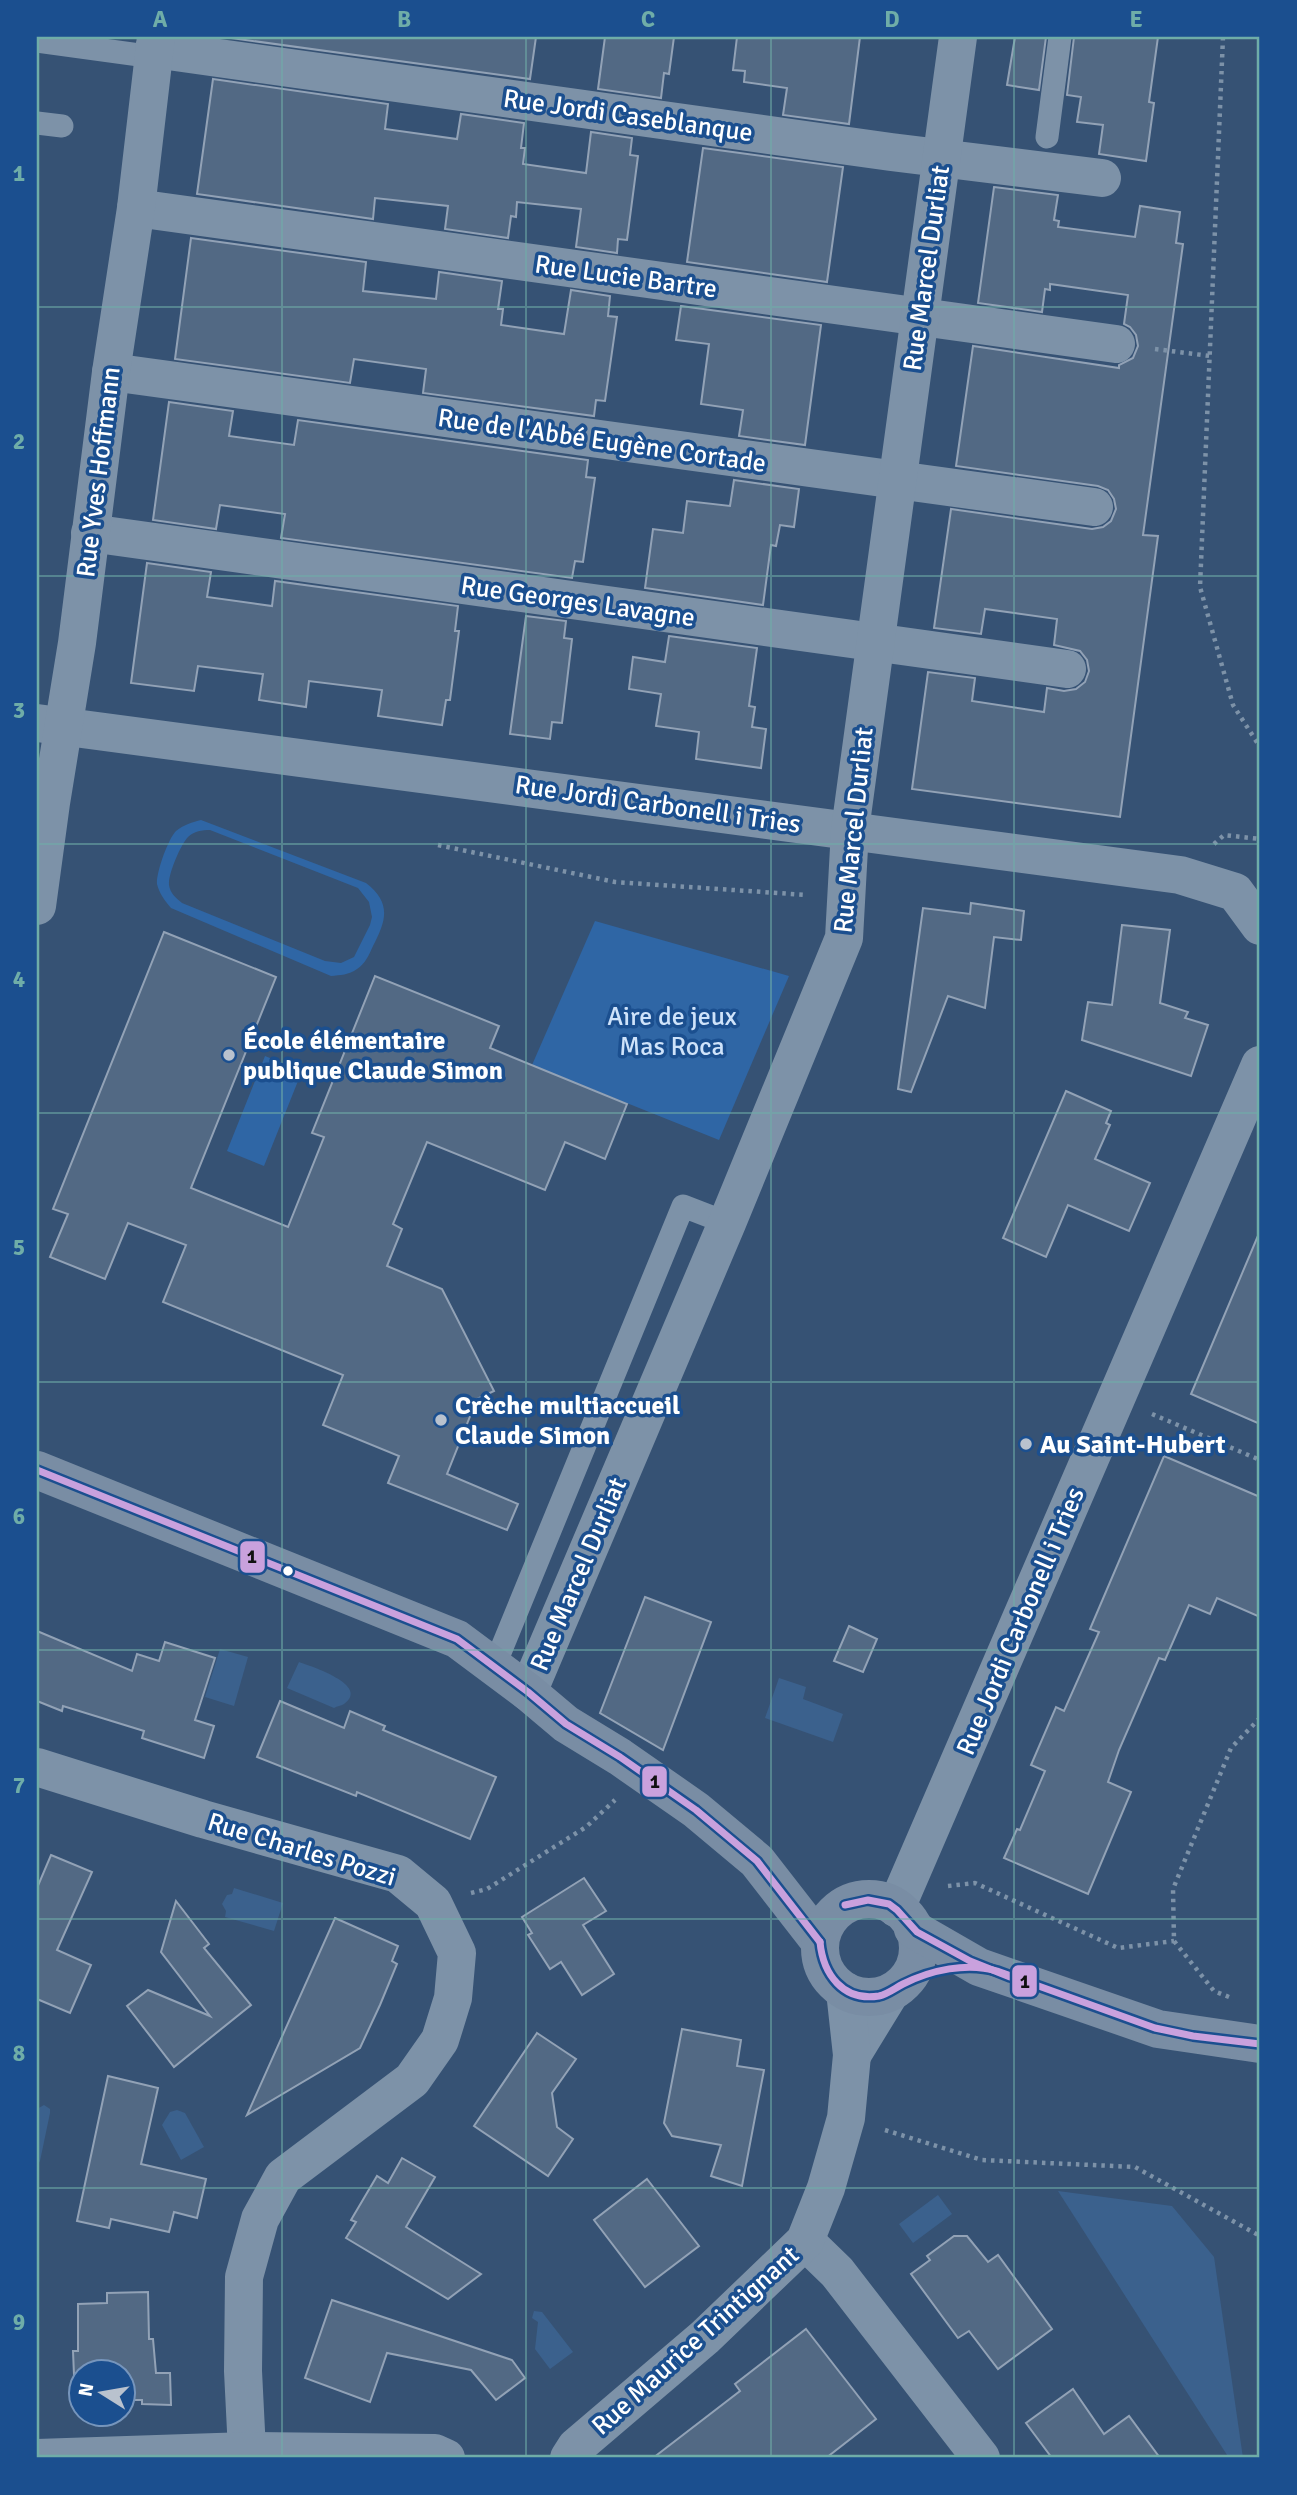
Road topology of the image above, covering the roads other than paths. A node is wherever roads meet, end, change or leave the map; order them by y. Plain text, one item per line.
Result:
1 (958, 37) edge
2 (1060, 37) edge
3 (37, 41) edge
4 (155, 48) edge
5 (37, 123) edge
6 (62, 126) dead end
7 (1047, 137) dead end
8 (941, 159) junction
9 (1102, 178) dead end
10 (136, 208) junction
11 (920, 317) junction
12 (1116, 344) road end
13 (111, 372) junction
14 (897, 481) junction
15 (1094, 507) dead end
16 (90, 533) junction
17 (876, 643) junction
18 (1067, 668) dead end
19 (50, 725) edge
20 (850, 830) junction
21 (37, 906) edge
22 (1260, 926) edge
23 (1260, 1065) edge
24 (726, 1223) junction
25 (37, 1470) edge
26 (494, 1667) junction
27 (528, 1692) junction
28 (37, 1767) edge
29 (757, 1861) junction
30 (845, 1905) junction
31 (905, 1918) junction
32 (820, 1942) junction
33 (979, 1967) junction
34 (896, 1988) junction
35 (845, 1991) junction
36 (1260, 2044) edge
37 (852, 2055) junction
38 (805, 2241) junction
39 (247, 2451) junction
40 (51, 2458) edge
41 (446, 2458) edge
42 (569, 2458) edge
43 (981, 2458) edge

1 - 8 street, Rue Marcel Durliat
2 - 7 lane
3 - 4 lane
4 - 8 street, Rue Jordi Caseblanque
4 - 10 street, Rue Yves Hoffmann
5 - 6 lane
8 - 9 street, Rue Jordi Caseblanque
8 - 11 street, Rue Marcel Durliat
10 - 11 street, Rue Lucie Bartre
10 - 13 street, Rue Yves Hoffmann
11 - 12 street, Rue Lucie Bartre
11 - 14 street, Rue Marcel Durliat
13 - 14 street, Rue de l'Abbé Eugène Cortade
13 - 16 street, Rue Yves Hoffmann
14 - 15 street, Rue de l'Abbé Eugène Cortade
14 - 17 street, Rue Marcel Durliat
16 - 17 street, Rue Georges Lavagne
16 - 19 street, Rue Yves Hoffmann
17 - 18 street, Rue Georges Lavagne
17 - 20 street, Rue Marcel Durliat
19 - 20 street, Rue Jordi Carbonell i Tries
19 - 21 street, Rue Yves Hoffmann
20 - 22 street, Rue Jordi Carbonell i Tries
20 - 24 street, Rue Marcel Durliat
23 - 31 street, Rue Jordi Carbonell i Tries
24 - 26 lane
24 - 27 street, Rue Marcel Durliat
25 - 26 street
26 - 27 street
27 - 29 street
28 - 39 street, Rue Charles Pozzi
29 - 30 street
29 - 32 street
30 - 31 street
30 - 32 street
31 - 33 street
31 - 34 street
32 - 35 street
33 - 34 street
33 - 36 street
34 - 35 street
34 - 37 street, Rue Maurice Trintignant
35 - 37 street, Rue Maurice Trintignant
37 - 38 street, Rue Maurice Trintignant
38 - 42 street, Rue Maurice Trintignant
38 - 43 street
39 - 40 street
39 - 41 street

